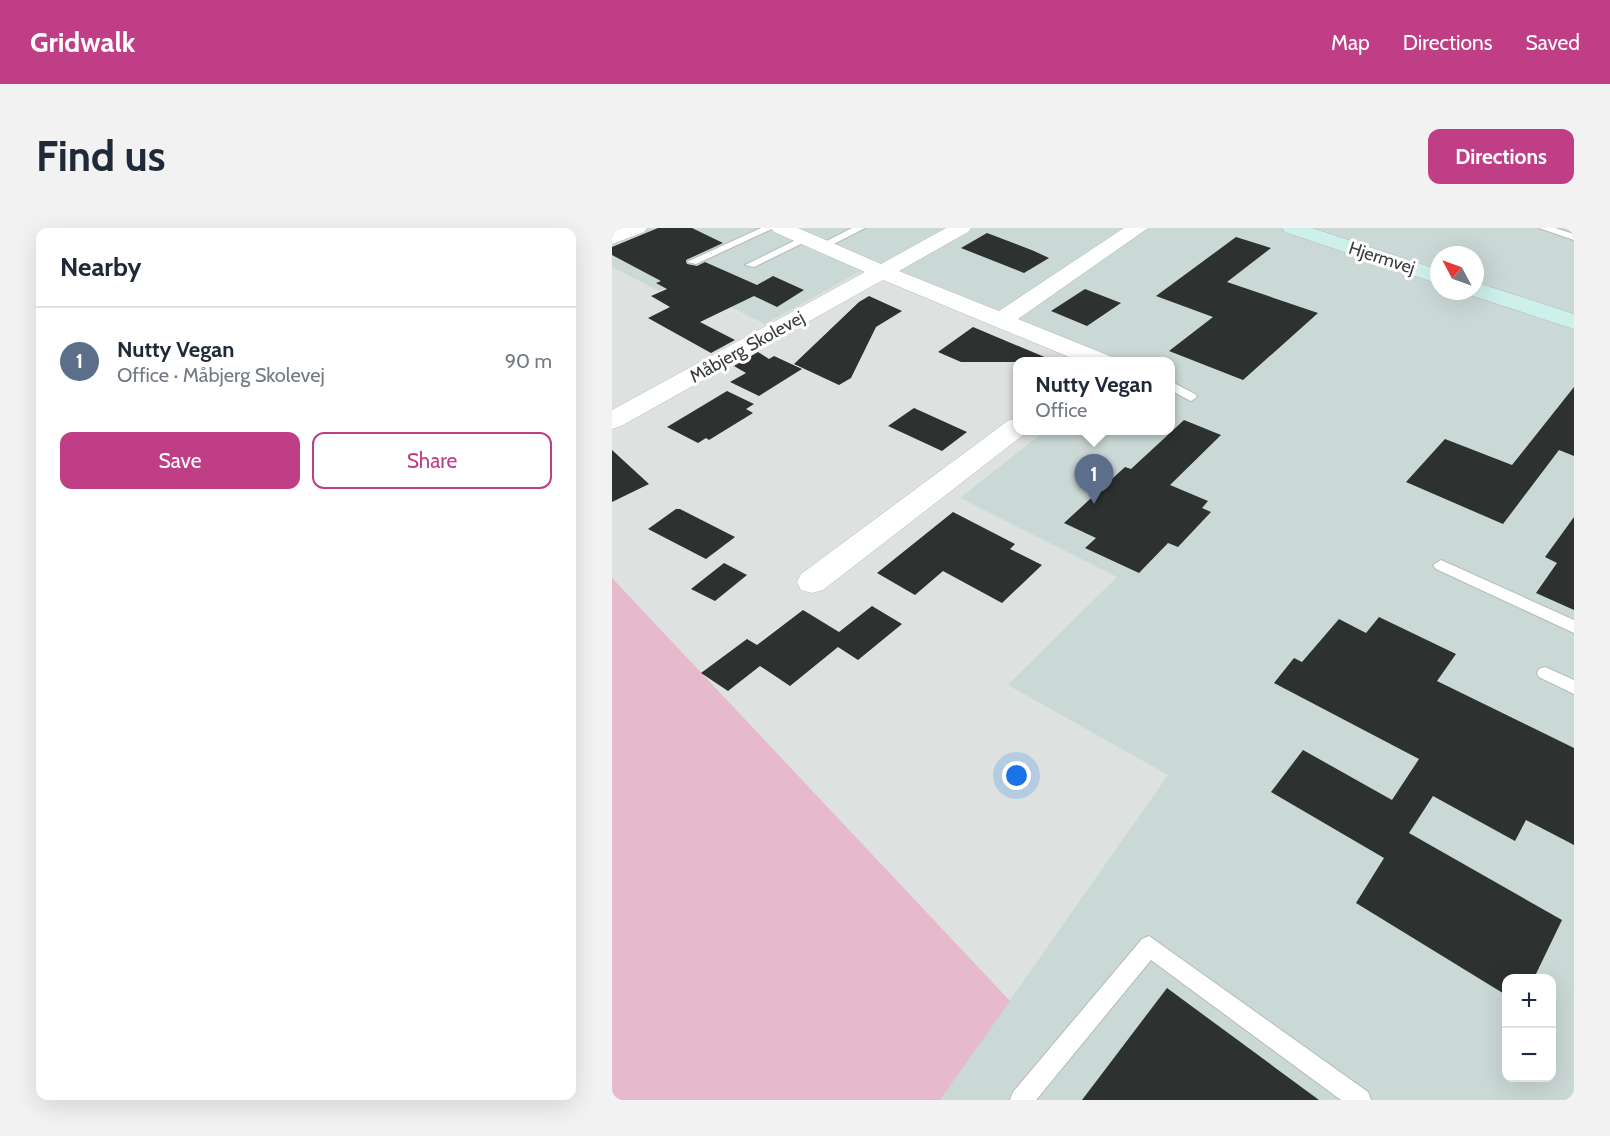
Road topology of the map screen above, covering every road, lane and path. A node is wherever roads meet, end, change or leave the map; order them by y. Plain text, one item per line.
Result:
1 (637, 228) edge
2 (769, 228) edge
3 (782, 228) edge
4 (860, 228) edge
5 (960, 228) edge
6 (1138, 228) edge
7 (1292, 228) edge
8 (1544, 228) edge
9 (1574, 237) edge
10 (612, 238) edge
11 (814, 242) junction
12 (692, 262) dead end
13 (750, 266) dead end
14 (882, 272) junction
15 (1430, 274) edge
16 (1484, 292) edge
17 (1001, 320) junction
18 (1574, 322) edge
19 (1098, 357) edge
20 (1175, 388) edge
21 (1191, 397) dead end
22 (612, 421) edge
23 (1013, 429) edge
24 (1441, 565) dead end
25 (812, 582) dead end
26 (1574, 627) edge
27 (1545, 674) dead end
28 (1574, 688) edge
29 (1021, 1100) edge
30 (1360, 1100) edge

1 - 10 street
2 - 12 lane
3 - 11 street
4 - 11 lane
5 - 14 street, Måbjerg Skolevej
6 - 17 street
7 - 15 street, Hjermvej
8 - 9 lane
11 - 13 lane
11 - 14 street
14 - 17 street
14 - 22 street, Måbjerg Skolevej
16 - 18 street
17 - 19 street
20 - 21 lane
23 - 25 street
24 - 26 lane
27 - 28 lane
29 - 30 lane

